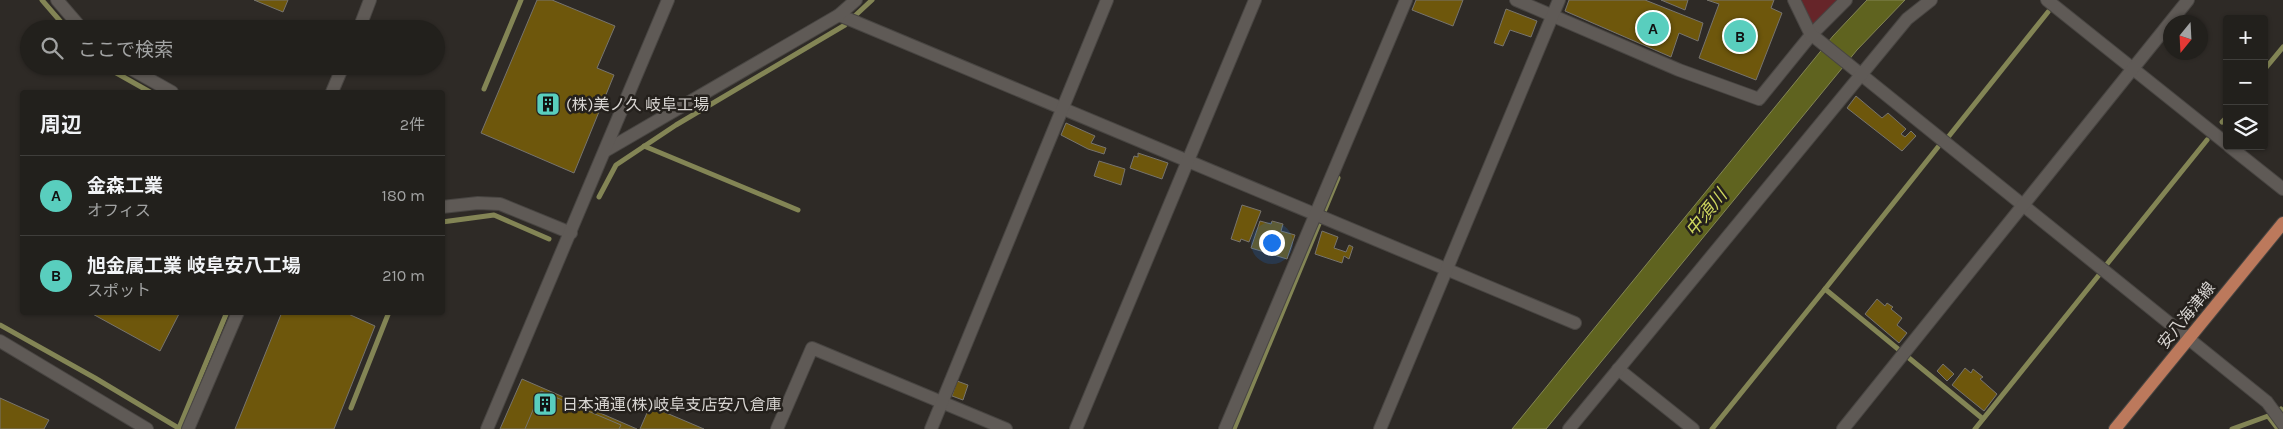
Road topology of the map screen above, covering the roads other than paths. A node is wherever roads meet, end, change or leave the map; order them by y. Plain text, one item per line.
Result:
1 (57, 0) edge
2 (370, 0) edge
3 (668, 0) edge
4 (856, 0) edge
5 (1107, 0) edge
6 (1255, 0) edge
7 (1406, 0) edge
8 (1516, 0) edge
9 (1559, 0) edge
10 (1794, 0) edge
11 (1846, 0) edge
12 (1931, 0) edge
13 (2047, 0) edge
14 (2188, 0) edge
15 (839, 15) junction
16 (1553, 15) junction
17 (74, 20) edge
18 (362, 20) edge
19 (1814, 37) junction
20 (2132, 68) junction
21 (1857, 71) junction
22 (142, 75) edge
23 (339, 75) edge
24 (168, 90) edge
25 (333, 90) edge
26 (1061, 110) junction
27 (2223, 141) edge
28 (2234, 150) edge
29 (605, 151) junction
30 (1186, 161) junction
31 (2283, 189) edge
32 (2023, 204) junction
33 (445, 207) edge
34 (1316, 216) junction
35 (2283, 223) edge
36 (571, 234) junction
37 (1446, 270) junction
38 (237, 315) edge
39 (1575, 324) dead end
40 (2188, 338) junction
41 (0, 341) edge
42 (1618, 369) junction
43 (942, 402) junction
44 (2283, 424) edge
45 (147, 429) edge
46 (188, 429) edge
47 (487, 429) edge
48 (777, 429) edge
49 (930, 429) edge
50 (1006, 429) edge
51 (1076, 429) edge
52 (1226, 429) edge
53 (1380, 429) edge
54 (1569, 429) edge
55 (1693, 429) edge
56 (1843, 429) edge
57 (2115, 429) edge

1 - 17 street
2 - 18 street
3 - 29 street
4 - 15 street
5 - 26 street
6 - 30 street
7 - 34 street
8 - 16 street
9 - 16 street
10 - 19 street
11 - 19 street
12 - 21 street
13 - 20 street
14 - 20 street
15 - 26 street
15 - 29 street
16 - 19 street
16 - 37 street
19 - 21 street
20 - 27 street
20 - 32 street
21 - 32 street
21 - 42 street
22 - 24 street
23 - 25 street
26 - 30 street
26 - 43 street
28 - 31 street
29 - 36 street
30 - 34 street
30 - 51 street
32 - 40 street
32 - 56 street
33 - 36 street
34 - 37 street
34 - 52 street
35 - 40 main road, 安八海津線
36 - 47 street
37 - 39 street
37 - 53 street
38 - 46 street
40 - 44 street
40 - 57 main road, 安八海津線
41 - 45 street
42 - 54 street
42 - 55 street
43 - 48 street
43 - 49 street
43 - 50 street

